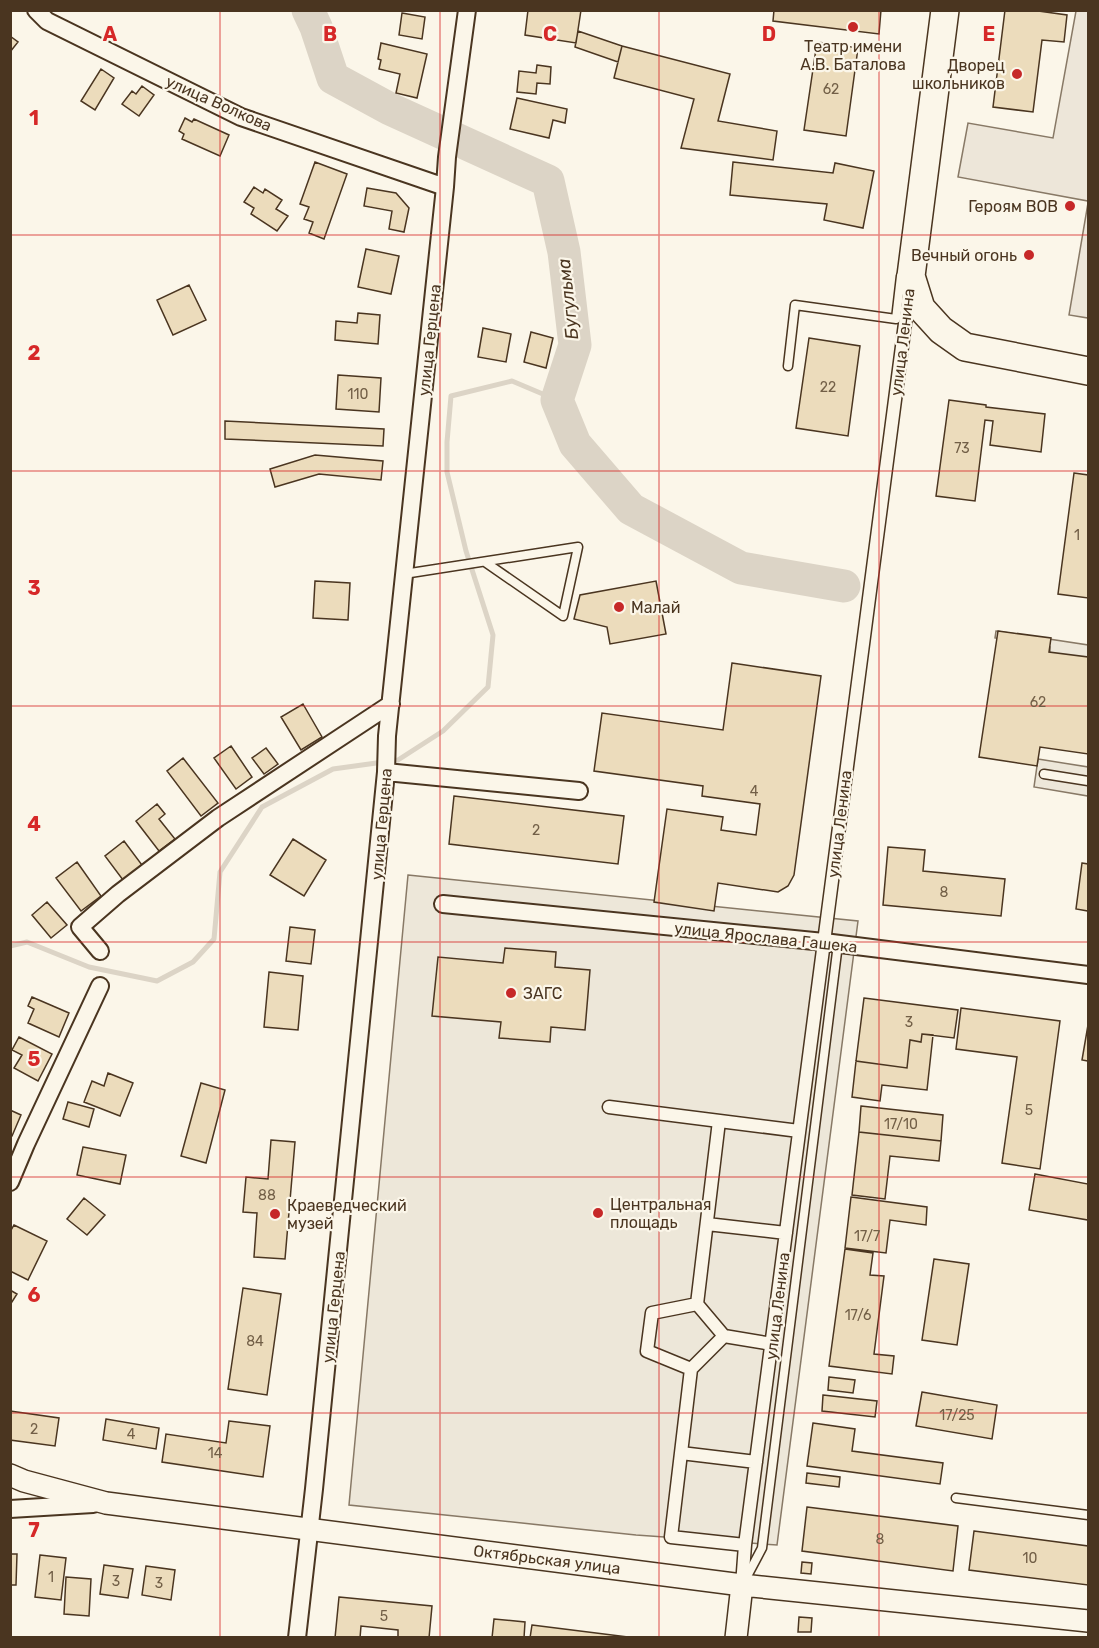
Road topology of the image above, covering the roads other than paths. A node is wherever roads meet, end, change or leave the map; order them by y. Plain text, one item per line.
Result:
1 (36, 10) edge
2 (467, 10) edge
3 (945, 10) edge
4 (445, 187) junction
5 (911, 276) junction
6 (789, 366) dead end
7 (1089, 371) edge
8 (485, 562) junction
9 (404, 574) junction
10 (391, 704) junction
11 (386, 772) junction
12 (1044, 774) dead end
13 (1089, 781) edge
14 (579, 792) dead end
15 (443, 904) dead end
16 (831, 943) junction
17 (100, 951) dead end
18 (1089, 975) edge
19 (100, 986) dead end
20 (609, 1107) dead end
21 (719, 1121) junction
22 (799, 1131) junction
23 (10, 1182) edge
24 (707, 1224) junction
25 (786, 1233) junction
26 (697, 1304) junction
27 (723, 1336) junction
28 (772, 1344) junction
29 (691, 1368) junction
30 (681, 1452) junction
31 (756, 1462) junction
32 (10, 1475) edge
33 (956, 1498) dead end
34 (106, 1503) junction
35 (10, 1509) edge
36 (1089, 1515) edge
37 (310, 1529) junction
38 (746, 1545) junction
39 (742, 1584) junction
40 (1089, 1621) edge
41 (297, 1638) edge
42 (736, 1638) edge

1 - 4 street, улица Волкова
2 - 4 street, улица Герцена
3 - 5 main road, улица Ленина
4 - 9 street, улица Герцена
5 - 6 lane
5 - 7 main road
5 - 16 street, улица Ленина
8 - 8 lane
8 - 9 lane
9 - 10 street, улица Герцена
10 - 11 street, улица Герцена
10 - 17 street
11 - 14 street
11 - 37 street, улица Герцена
12 - 13 lane
15 - 16 street, улица Ярослава Гашека
16 - 18 street, улица Ярослава Гашека
16 - 22 street, улица Ленина
16 - 39 lane
19 - 23 street
20 - 21 street
21 - 22 street
21 - 24 street
22 - 25 street, улица Ленина
24 - 25 street
24 - 26 street
25 - 28 street, улица Ленина
26 - 27 street
26 - 29 street
27 - 28 street
27 - 29 street
28 - 31 street, улица Ленина
29 - 30 street
30 - 31 street
30 - 38 street
31 - 38 street, улица Ленина
32 - 34 street, Октябрьская улица
33 - 36 lane
34 - 35 street
34 - 37 street, Октябрьская улица
37 - 39 street, Октябрьская улица
37 - 41 street, улица Герцена
38 - 39 street, улица Ленина
39 - 40 street, Октябрьская улица
39 - 42 street, улица Ленина

